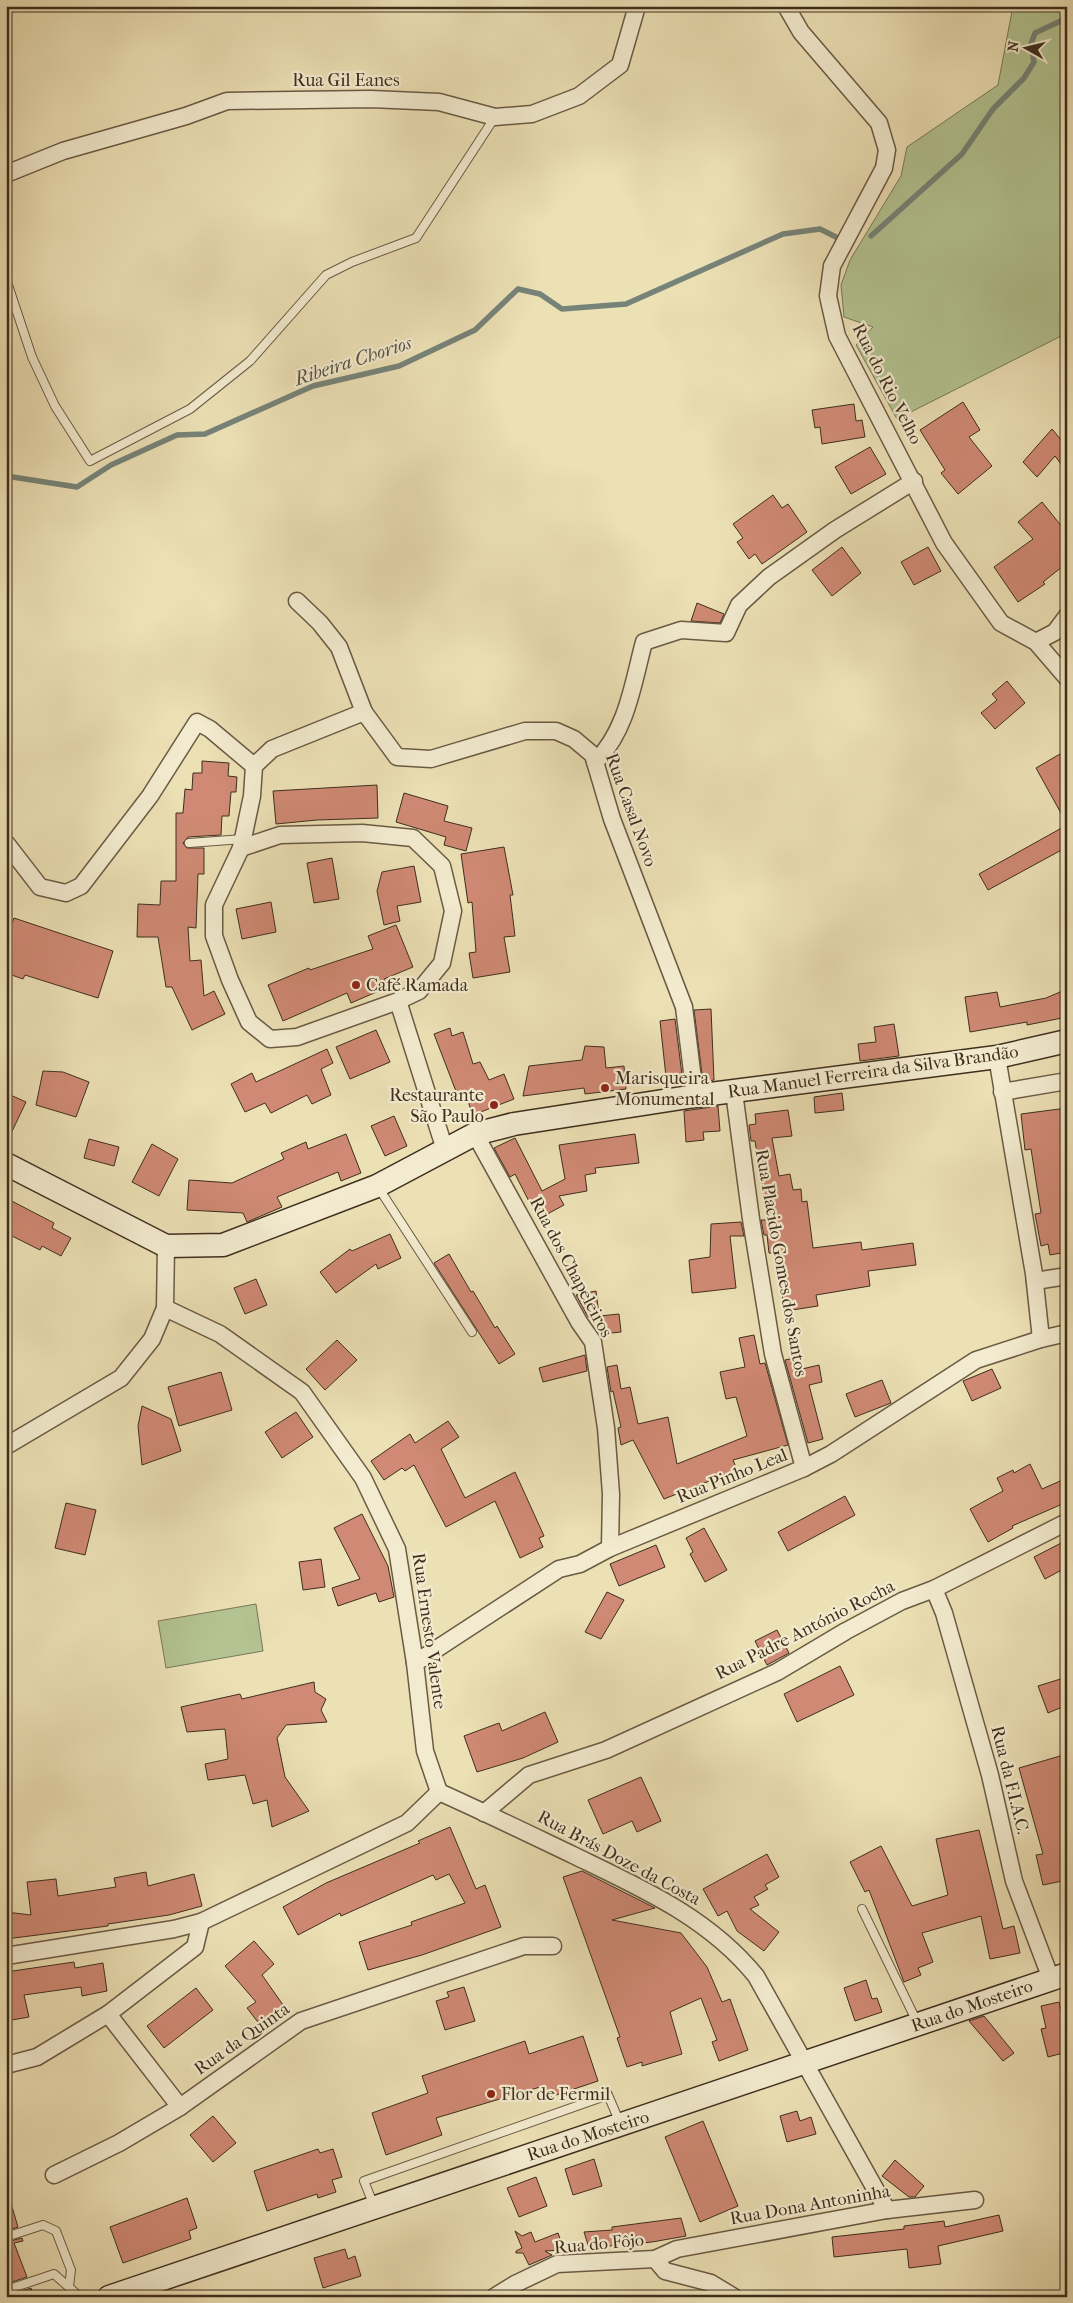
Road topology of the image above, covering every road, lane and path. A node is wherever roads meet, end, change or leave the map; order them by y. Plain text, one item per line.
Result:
1 (637, 6) edge
2 (786, 6) edge
3 (495, 118) junction
4 (6, 174) edge
5 (6, 279) edge
6 (914, 481) junction
7 (297, 601) dead end
8 (1067, 616) edge
9 (1036, 642) junction
10 (1067, 678) edge
11 (364, 712) junction
12 (595, 762) junction
13 (254, 766) junction
14 (6, 843) edge
15 (242, 843) junction
16 (189, 844) dead end
17 (398, 1001) junction
18 (1067, 1041) edge
19 (996, 1057) junction
20 (1067, 1081) edge
21 (734, 1092) junction
22 (1002, 1092) junction
23 (695, 1096) junction
24 (475, 1134) junction
25 (445, 1150) junction
26 (6, 1164) edge
27 (377, 1186) junction
28 (166, 1246) junction
29 (1067, 1276) edge
30 (1035, 1281) junction
31 (165, 1308) junction
32 (472, 1332) dead end
33 (1067, 1333) edge
34 (1041, 1339) junction
35 (6, 1446) edge
36 (804, 1468) junction
37 (1067, 1522) edge
38 (610, 1548) junction
39 (934, 1589) junction
40 (415, 1663) junction
41 (439, 1792) junction
42 (484, 1812) junction
43 (862, 1909) dead end
44 (201, 1922) junction
45 (553, 1946) dead end
46 (6, 1956) edge
47 (1059, 1977) edge
48 (108, 2014) junction
49 (918, 2024) junction
50 (805, 2064) junction
51 (6, 2065) edge
52 (180, 2107) junction
53 (621, 2125) junction
54 (54, 2175) dead end
55 (975, 2200) dead end
56 (374, 2207) junction
57 (887, 2210) junction
58 (6, 2237) edge
59 (655, 2259) junction
60 (69, 2287) junction
61 (6, 2290) edge
62 (80, 2297) edge
63 (109, 2297) edge
64 (494, 2297) edge
65 (734, 2297) edge

1 - 3 street, Rua Gil Eanes
2 - 6 street, Rua do Rio Velho
3 - 4 street, Rua Gil Eanes
3 - 5 lane
6 - 9 street, Rua do Rio Velho
6 - 12 street
7 - 11 street
8 - 9 street
9 - 10 street, Rua do Rio Velho
11 - 12 street, Rua Casal Novo
11 - 13 street
12 - 23 street, Rua Casal Novo
13 - 14 street
13 - 15 street
15 - 16 lane
15 - 17 street
15 - 17 street
17 - 25 street
18 - 19 main road, Rua Manuel Ferreira da Silva Brandão
19 - 21 main road, Rua Manuel Ferreira da Silva Brandão
19 - 22 street
20 - 22 street
21 - 23 main road, Rua Manuel Ferreira da Silva Brandão
21 - 36 street, Rua Placido Gomes dos Santos
22 - 30 street
23 - 24 main road, Rua Manuel Ferreira da Silva Brandão
24 - 25 main road, Rua Manuel Ferreira da Silva Brandão
24 - 38 street, Rua dos Chapeleiros
25 - 27 main road, Rua Manuel Ferreira da Silva Brandão
26 - 28 main road, Rua Manuel Ferreira da Silva Brandão
27 - 28 main road, Rua Manuel Ferreira da Silva Brandão
27 - 32 lane
28 - 31 street
29 - 30 street
30 - 34 street
31 - 35 street
31 - 40 street, Rua Ernesto Valente
33 - 34 street, Rua Pinho Leal
34 - 36 street, Rua Pinho Leal
36 - 38 street, Rua Pinho Leal
37 - 39 street, Rua Padre António Rocha
38 - 40 street, Rua Pinho Leal
39 - 42 street, Rua Padre António Rocha
39 - 47 street, Rua da F.I.A.C.
40 - 41 street, Rua Ernesto Valente
41 - 42 street, Rua Brás Doze da Costa
41 - 44 street
42 - 50 street, Rua Brás Doze da Costa
43 - 49 lane
44 - 46 street
44 - 48 street
45 - 52 street, Rua da Quinta
47 - 49 main road, Rua do Mosteiro
48 - 51 street
48 - 52 street
49 - 50 main road, Rua do Mosteiro
50 - 53 main road, Rua do Mosteiro
50 - 57 street, Rua Brás Doze da Costa
52 - 54 street, Rua da Quinta
53 - 56 main road, Rua do Mosteiro
53 - 56 lane
55 - 57 street, Rua Dona Antoninha
56 - 63 main road, Rua do Mosteiro
57 - 59 street, Rua Dona Antoninha
58 - 60 lane
59 - 64 street, Rua do Fôjo
59 - 65 street, Rua do Fôjo
60 - 61 lane
60 - 62 lane

